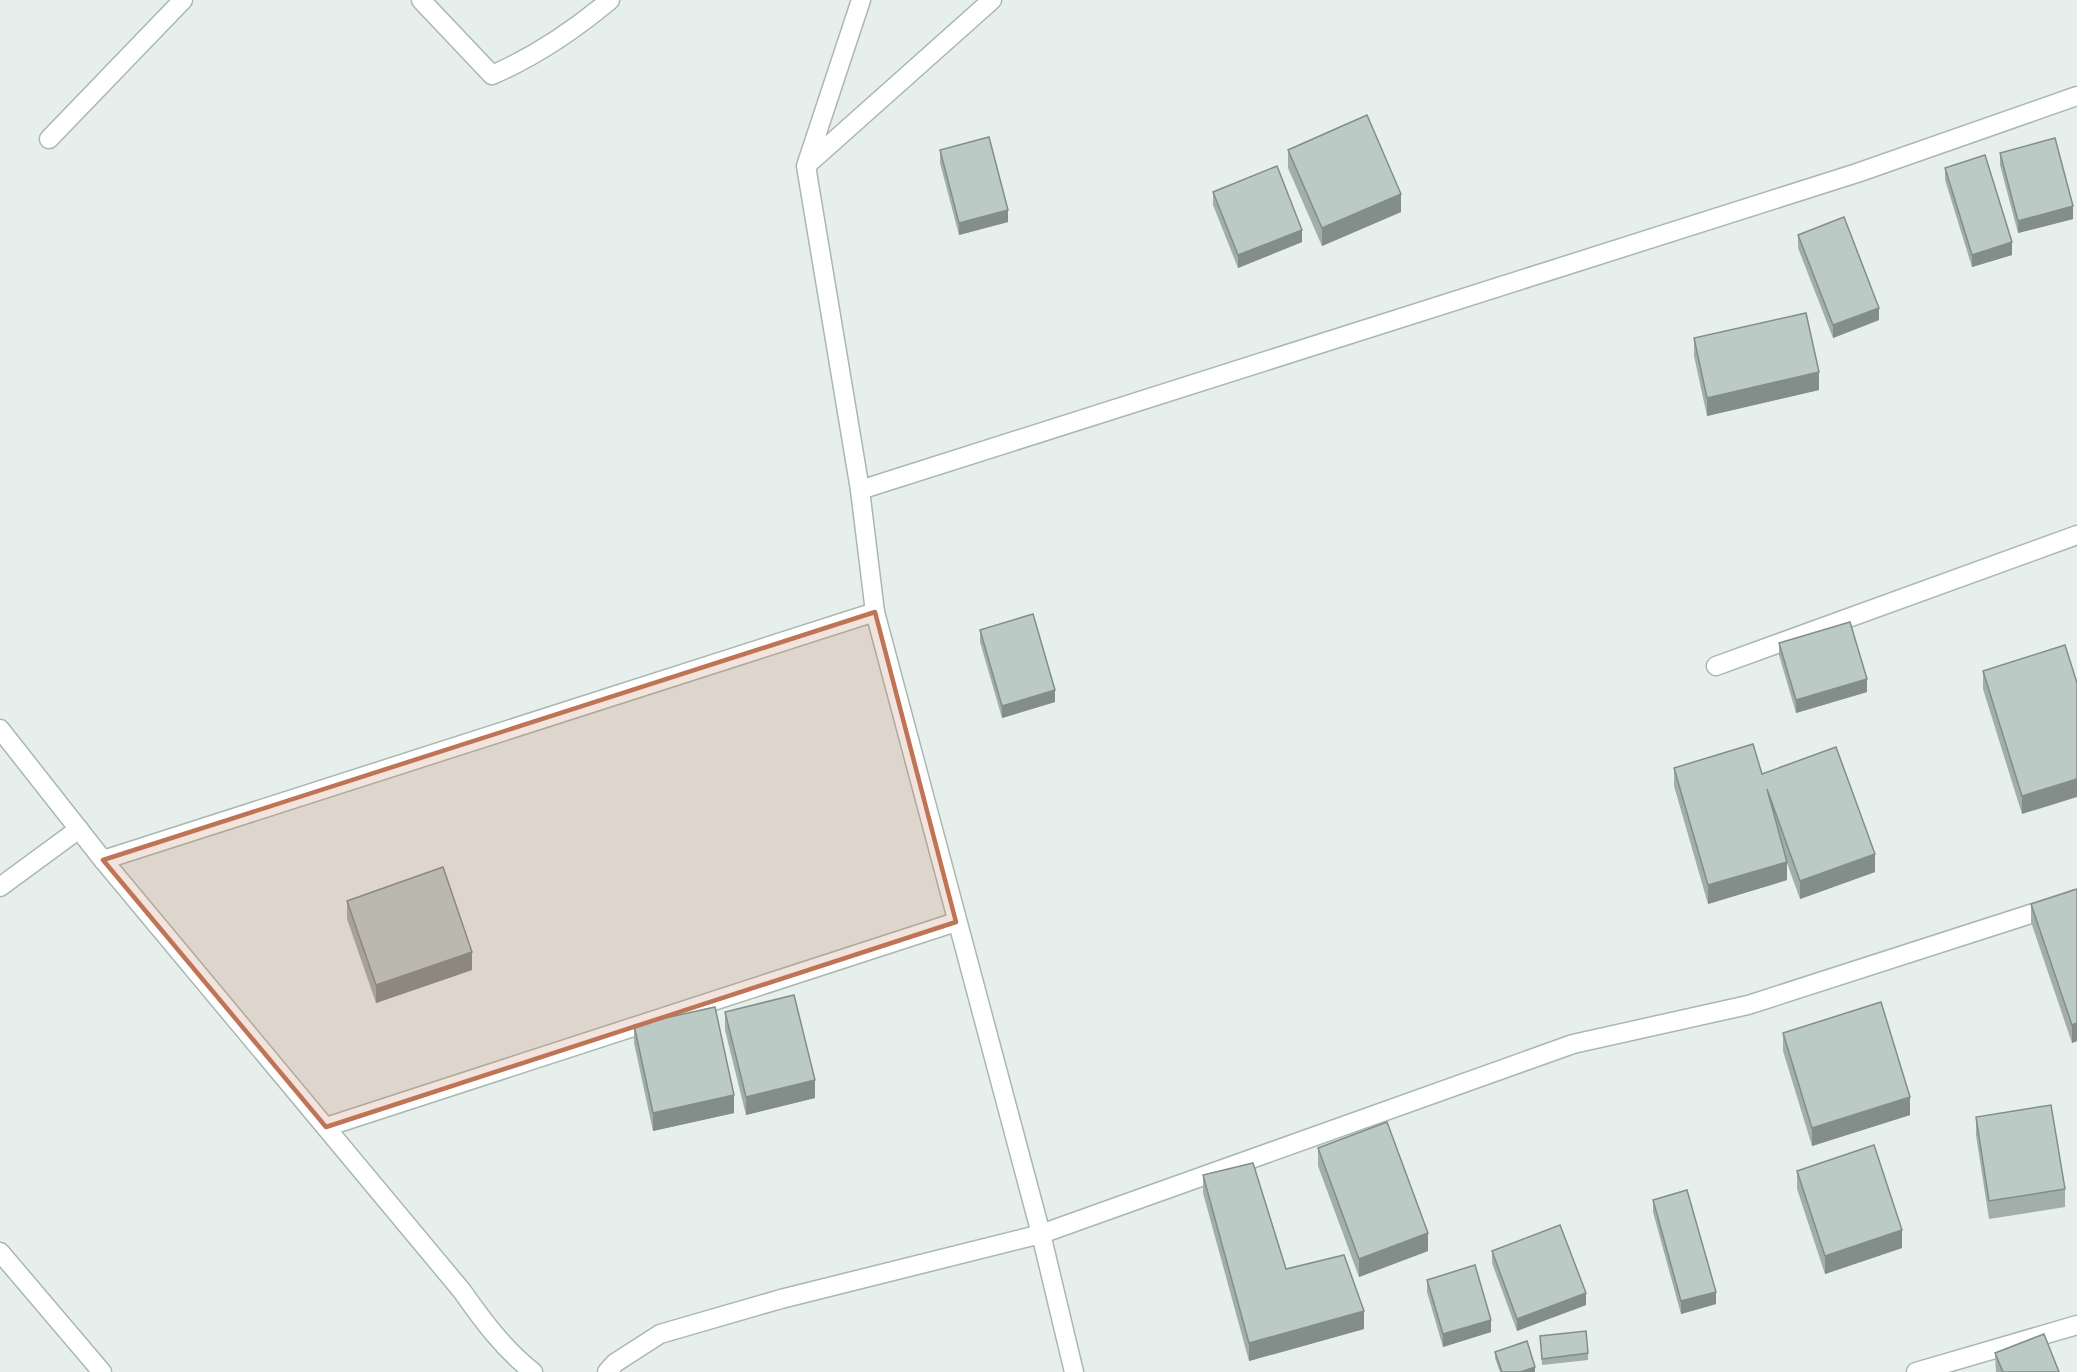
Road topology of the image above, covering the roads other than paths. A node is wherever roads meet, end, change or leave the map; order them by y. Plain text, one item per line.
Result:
1 (183, 0) edge
2 (421, 0) edge
3 (610, 0) edge
4 (861, 0) edge
5 (992, 0) edge
6 (2077, 96) edge
7 (49, 139) dead end
8 (806, 166) junction
9 (860, 490) junction
10 (2077, 535) edge
11 (875, 612) junction
12 (1716, 666) dead end
13 (0, 729) edge
14 (79, 829) junction
15 (103, 860) junction
16 (0, 887) edge
17 (2077, 899) edge
18 (956, 921) junction
19 (326, 1127) junction
20 (1041, 1234) junction
21 (0, 1252) edge
22 (2077, 1325) edge
23 (102, 1372) edge
24 (533, 1372) edge
25 (607, 1372) edge
26 (1074, 1372) edge
27 (1916, 1372) edge

1 - 7 street
2 - 3 street
4 - 8 street
5 - 8 street
6 - 9 street
8 - 9 street
9 - 11 street
10 - 12 street
11 - 15 street
11 - 18 street
13 - 14 street
14 - 15 street
14 - 16 street
15 - 19 street
17 - 20 street
18 - 19 street
18 - 20 street
19 - 24 street
20 - 25 street
20 - 26 street
21 - 23 street
22 - 27 street

